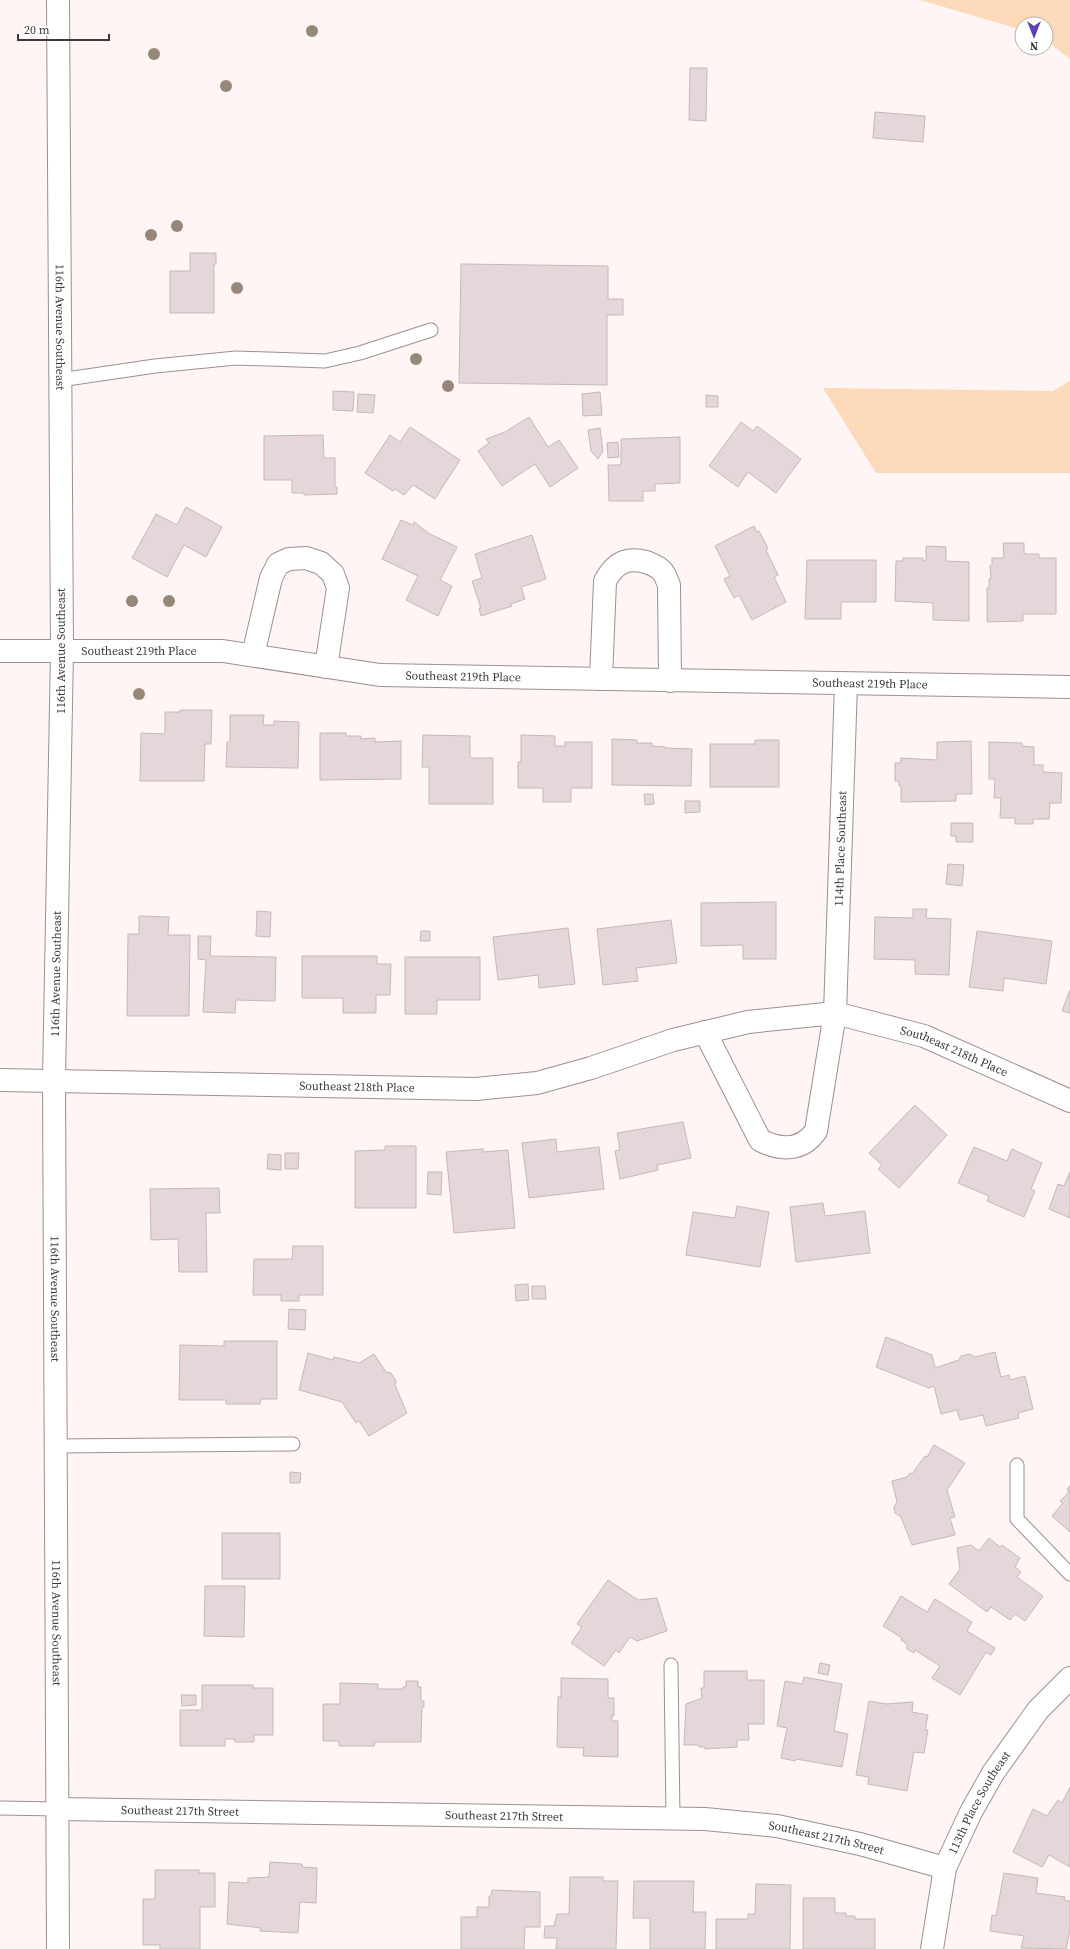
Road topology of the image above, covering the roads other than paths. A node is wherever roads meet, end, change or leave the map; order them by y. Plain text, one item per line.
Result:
1 (58, 0) edge
2 (431, 330) dead end
3 (60, 380) junction
4 (0, 651) edge
5 (62, 651) junction
6 (253, 655) junction
7 (326, 666) junction
8 (601, 679) junction
9 (670, 681) junction
10 (846, 684) junction
11 (1070, 687) edge
12 (835, 1013) junction
13 (705, 1032) junction
14 (0, 1080) edge
15 (54, 1080) junction
16 (1070, 1101) edge
17 (293, 1444) dead end
18 (56, 1446) junction
19 (1017, 1465) dead end
20 (1070, 1574) edge
21 (671, 1665) dead end
22 (1070, 1678) edge
23 (0, 1808) edge
24 (58, 1809) junction
25 (673, 1819) junction
26 (945, 1868) junction
27 (58, 1949) edge
28 (932, 1949) edge

1 - 3 street, 116th Avenue Southeast
2 - 3 lane
3 - 5 street, 116th Avenue Southeast
4 - 5 street, Southeast 219th Place
5 - 6 street, Southeast 219th Place
5 - 15 street, 116th Avenue Southeast
6 - 7 street, Southeast 219th Place
6 - 7 street
7 - 8 street, Southeast 219th Place
8 - 9 street, Southeast 219th Place
8 - 9 street
9 - 10 street, Southeast 219th Place
10 - 11 street, Southeast 219th Place
10 - 12 street, 114th Place Southeast
12 - 13 street, Southeast 218th Place
12 - 13 street
12 - 16 street, Southeast 218th Place
13 - 15 street, Southeast 218th Place
14 - 15 street, Southeast 218th Place
15 - 18 street, 116th Avenue Southeast
17 - 18 lane
18 - 24 street, 116th Avenue Southeast
19 - 20 lane
21 - 25 lane
22 - 26 street, 113th Place Southeast
23 - 24 lane
24 - 25 street, Southeast 217th Street
24 - 27 street, 116th Avenue Southeast
25 - 26 street, Southeast 217th Street
26 - 28 street, 113th Place Southeast

